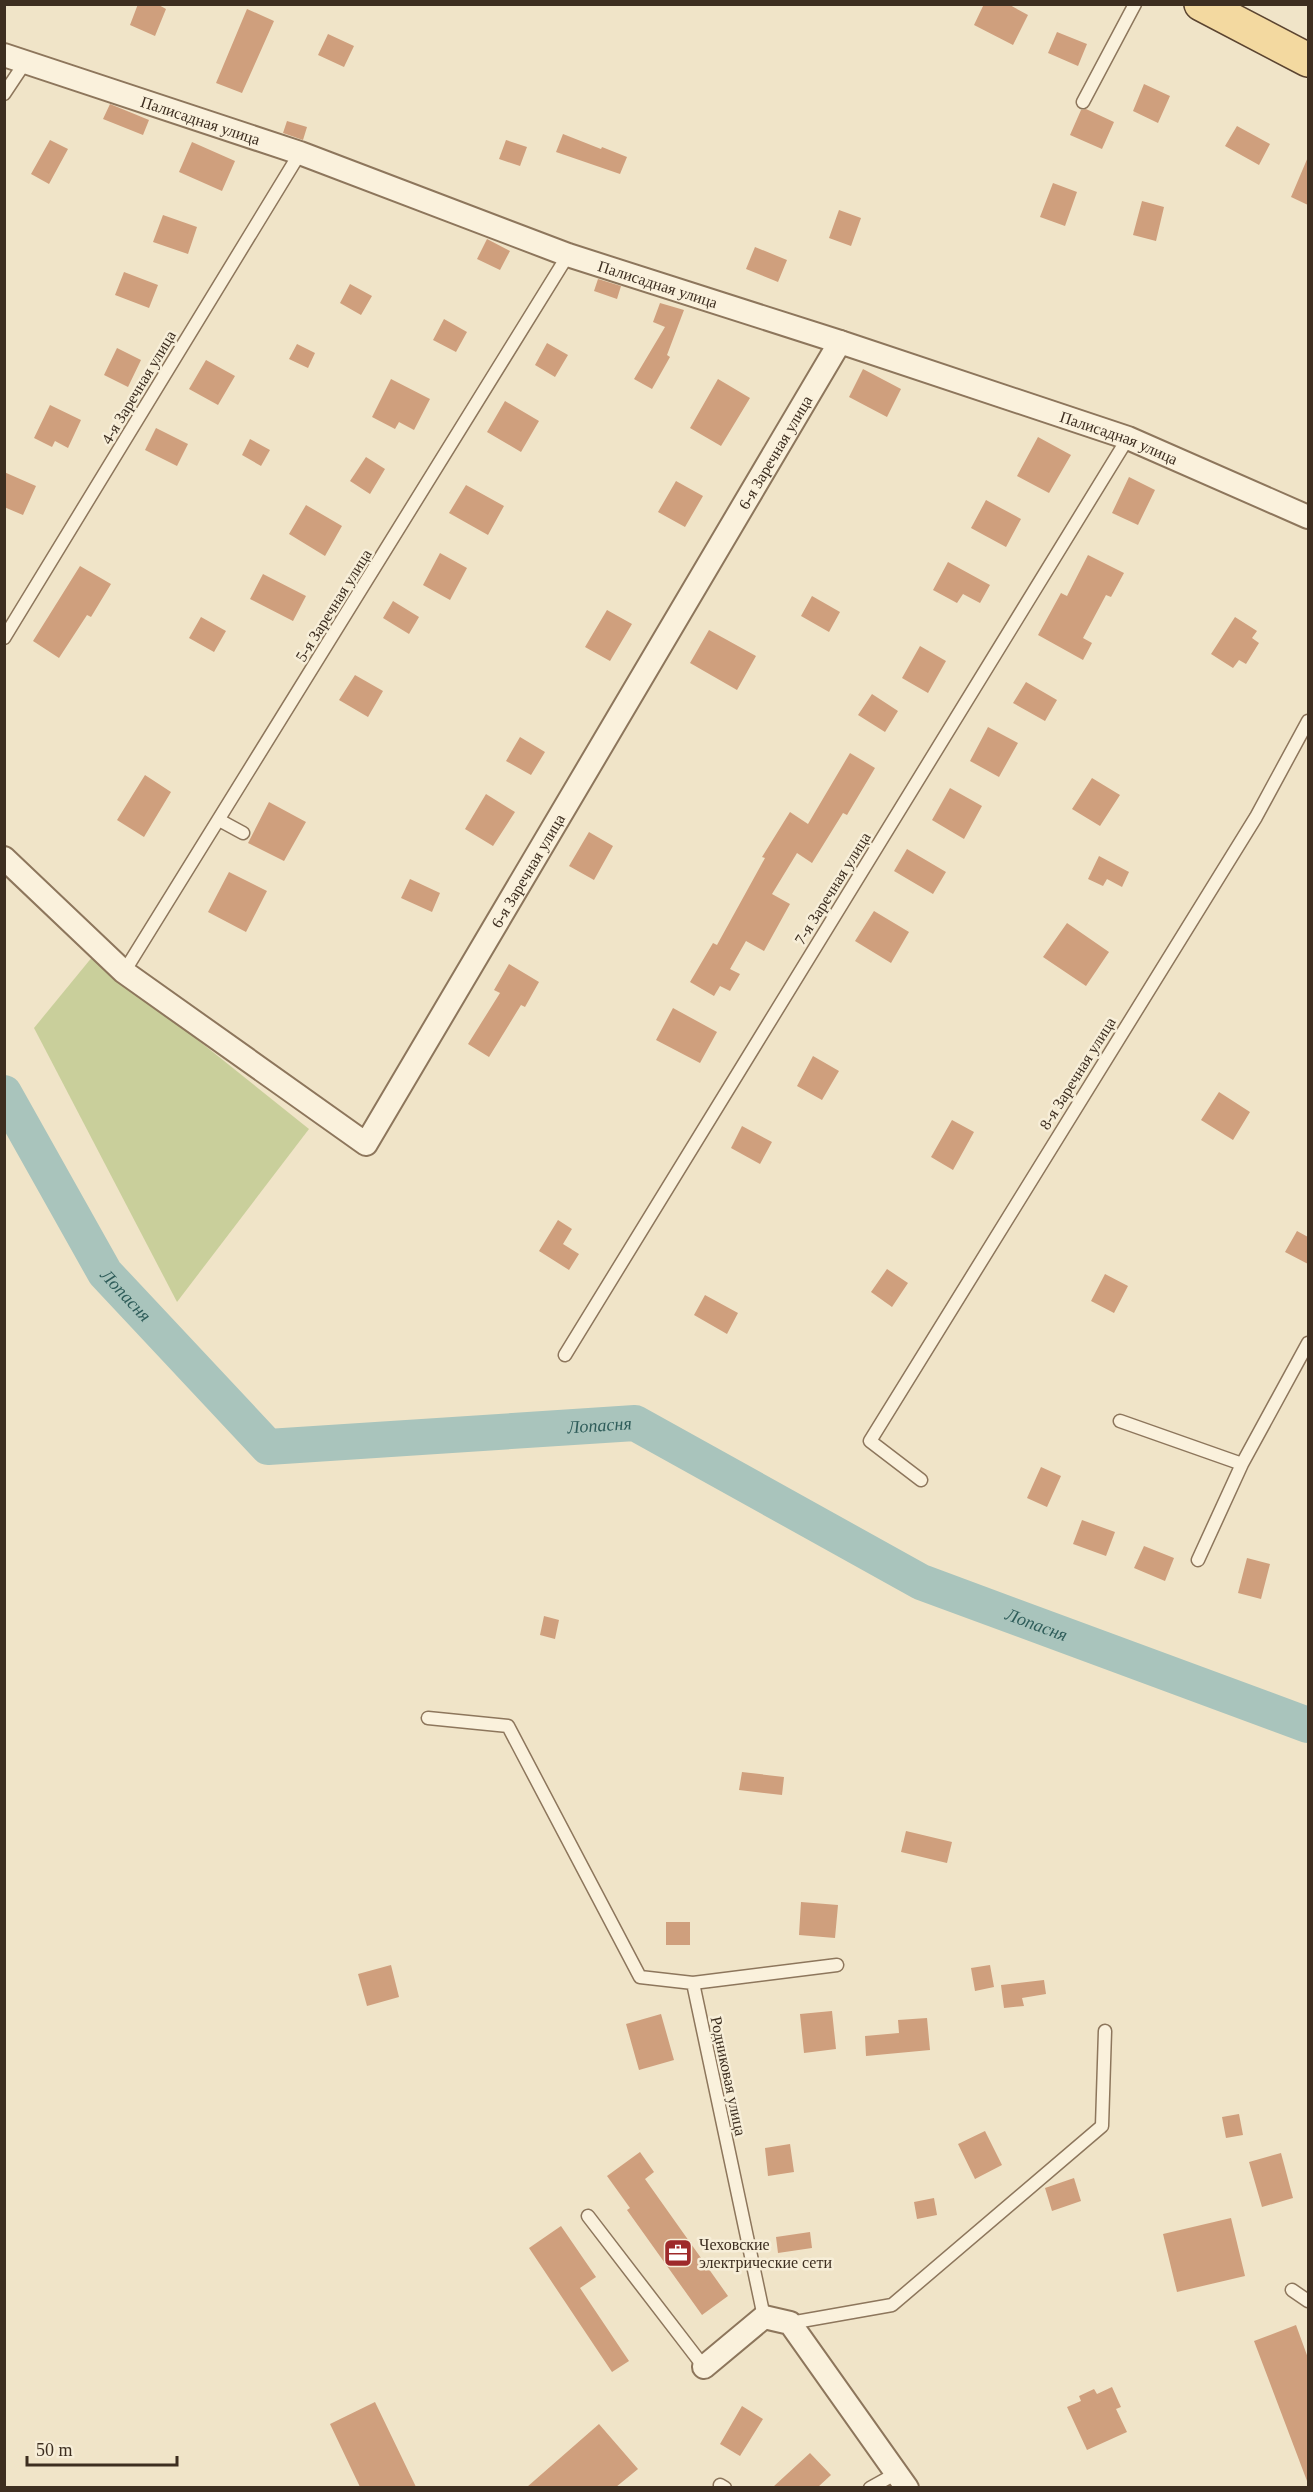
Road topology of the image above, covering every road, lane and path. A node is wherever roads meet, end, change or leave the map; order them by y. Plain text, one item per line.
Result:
1 (1135, 4) edge
2 (1201, 4) edge
3 (4, 55) edge
4 (1308, 60) edge
5 (26, 61) junction
6 (4, 93) edge
7 (1083, 102) dead end
8 (300, 153) junction
9 (568, 255) junction
10 (840, 342) junction
11 (1128, 438) junction
12 (1308, 517) edge
13 (4, 638) edge
14 (1308, 721) edge
15 (219, 820) junction
16 (243, 833) dead end
17 (4, 858) edge
18 (124, 972) junction
19 (1308, 1342) edge
20 (565, 1355) dead end
21 (1120, 1421) dead end
22 (1242, 1464) junction
23 (921, 1480) dead end
24 (1198, 1560) dead end
25 (428, 1718) dead end
26 (837, 1965) dead end
27 (693, 1983) junction
28 (1104, 2031) dead end
29 (588, 2216) dead end
30 (1292, 2290) dead end
31 (1308, 2301) edge
32 (764, 2317) junction
33 (790, 2323) junction
34 (704, 2367) joint
35 (902, 2480) edge
36 (870, 2487) edge

1 - 7 lane
2 - 4 main road
3 - 5 street, Палисадная улица
5 - 6 lane
5 - 8 street, Палисадная улица
8 - 9 street, Палисадная улица
8 - 13 lane, 4-я Заречная улица
9 - 10 street, Палисадная улица
9 - 15 lane, 5-я Заречная улица
10 - 11 street, Палисадная улица
10 - 18 street, 6-я Заречная улица
11 - 12 street, Палисадная улица
11 - 20 lane, 7-я Заречная улица
14 - 23 lane, 8-я Заречная улица
15 - 16 lane
15 - 18 lane, 5-я Заречная улица
17 - 18 street
19 - 22 lane
21 - 22 lane
22 - 24 lane
25 - 27 lane
26 - 27 lane
27 - 32 lane, Родниковая улица
28 - 33 lane
29 - 34 lane
30 - 31 lane
32 - 33 street
32 - 34 street
33 - 35 street
35 - 36 lane

